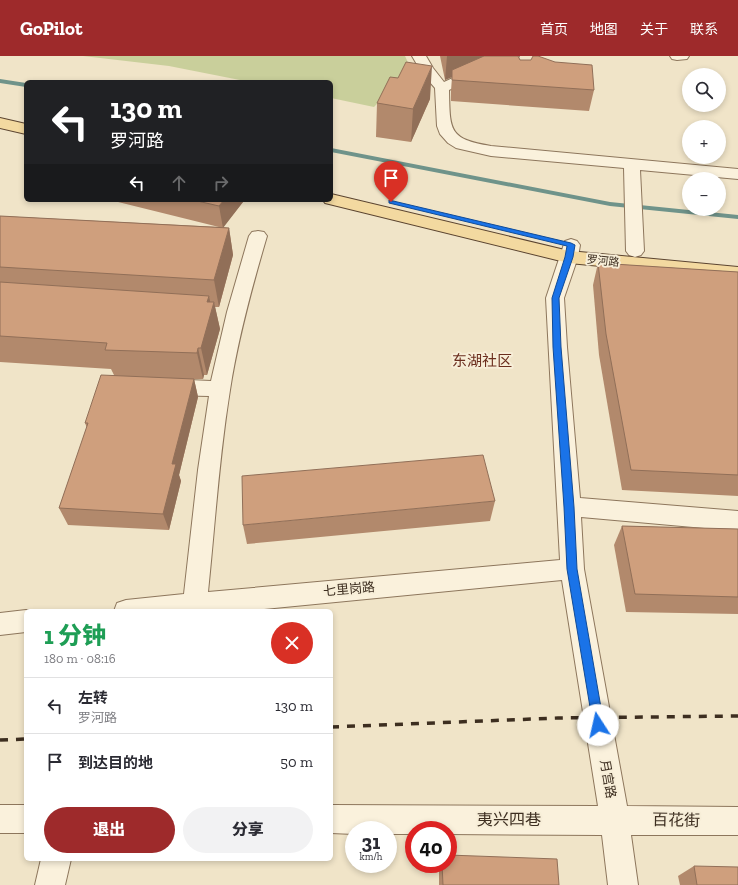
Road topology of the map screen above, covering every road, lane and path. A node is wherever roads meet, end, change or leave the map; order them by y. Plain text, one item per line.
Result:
1 (419, 56) edge
2 (512, 56) edge
3 (516, 56) edge
4 (677, 56) edge
5 (682, 56) edge
6 (520, 70) edge
7 (442, 88) junction
8 (0, 113) edge
9 (24, 119) edge
10 (0, 123) edge
11 (24, 129) edge
12 (632, 164) junction
13 (738, 174) edge
14 (333, 189) edge
15 (333, 199) edge
16 (258, 236) dead end
17 (570, 251) junction
18 (635, 251) junction
19 (738, 260) edge
20 (738, 273) edge
21 (149, 386) edge
22 (220, 389) junction
23 (569, 507) junction
24 (738, 521) edge
25 (572, 569) junction
26 (195, 604) junction
27 (146, 609) edge
28 (24, 621) edge
29 (0, 624) edge
30 (0, 819) edge
31 (24, 819) edge
32 (333, 819) edge
33 (615, 820) junction
34 (738, 821) edge
35 (56, 861) edge
36 (50, 885) edge
37 (623, 885) edge

1 - 7 street
2 - 7 street
3 - 6 street
4 - 5 street
7 - 12 street
8 - 9 main road
10 - 11 main road
12 - 13 street
12 - 18 street
14 - 17 main road, 罗河路
15 - 17 main road, 罗河路
16 - 22 street
17 - 18 main road, 罗河路
17 - 20 main road, 罗河路
17 - 23 street, 月宫路
18 - 19 main road, 罗河路
21 - 22 street
22 - 26 street
23 - 24 street
23 - 25 street, 月宫路
25 - 26 street, 七里岗路
25 - 33 street, 月宫路
26 - 27 street, 七里岗路
28 - 29 street
30 - 31 street
32 - 33 street, 夷兴四巷
33 - 34 street, 百花街
33 - 37 street, 月宫路
35 - 36 street

